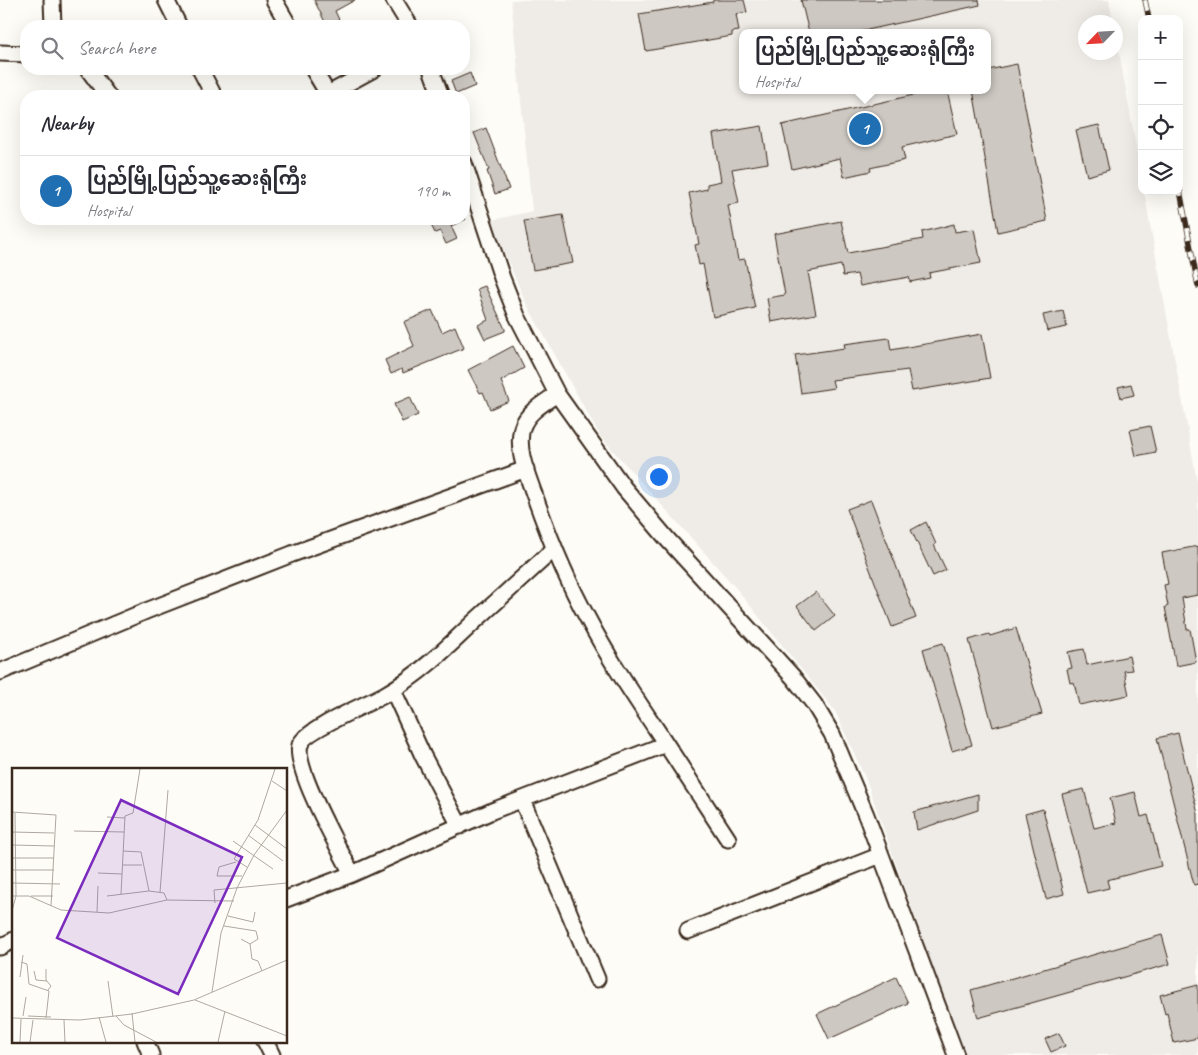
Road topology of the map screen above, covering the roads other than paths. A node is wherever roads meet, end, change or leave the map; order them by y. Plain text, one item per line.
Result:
1 (52, 0) edge
2 (166, 0) edge
3 (274, 0) edge
4 (394, 0) edge
5 (54, 20) edge
6 (176, 20) edge
7 (286, 20) edge
8 (406, 20) edge
9 (0, 53) edge
10 (20, 54) edge
11 (92, 75) edge
12 (203, 75) edge
13 (317, 75) edge
14 (363, 75) edge
15 (432, 75) edge
16 (104, 90) edge
17 (211, 90) edge
18 (326, 90) edge
19 (335, 90) edge
20 (439, 90) edge
21 (470, 181) edge
22 (557, 394) junction
23 (526, 468) junction
24 (554, 549) junction
25 (0, 672) edge
26 (393, 690) junction
27 (666, 744) junction
28 (522, 800) junction
29 (460, 826) junction
30 (728, 840) dead end
31 (881, 855) junction
32 (352, 874) junction
33 (288, 898) edge
34 (688, 932) dead end
35 (12, 941) edge
36 (0, 946) edge
37 (597, 979) dead end
38 (145, 1042) edge
39 (266, 1042) edge
40 (151, 1055) edge
41 (272, 1055) edge
42 (956, 1055) edge

1 - 5 street
2 - 6 street
3 - 7 street
4 - 8 street
9 - 10 street
11 - 16 street
12 - 17 street
13 - 18 street
14 - 19 street
15 - 20 street
21 - 22 street
22 - 23 street
22 - 31 street
23 - 24 street
23 - 25 street
24 - 26 street
24 - 27 street
26 - 29 street
26 - 32 street
27 - 28 street
27 - 30 street
28 - 29 street
28 - 37 street
29 - 32 street
31 - 34 street
31 - 42 street
32 - 33 street
35 - 36 street
38 - 40 street
39 - 41 street

